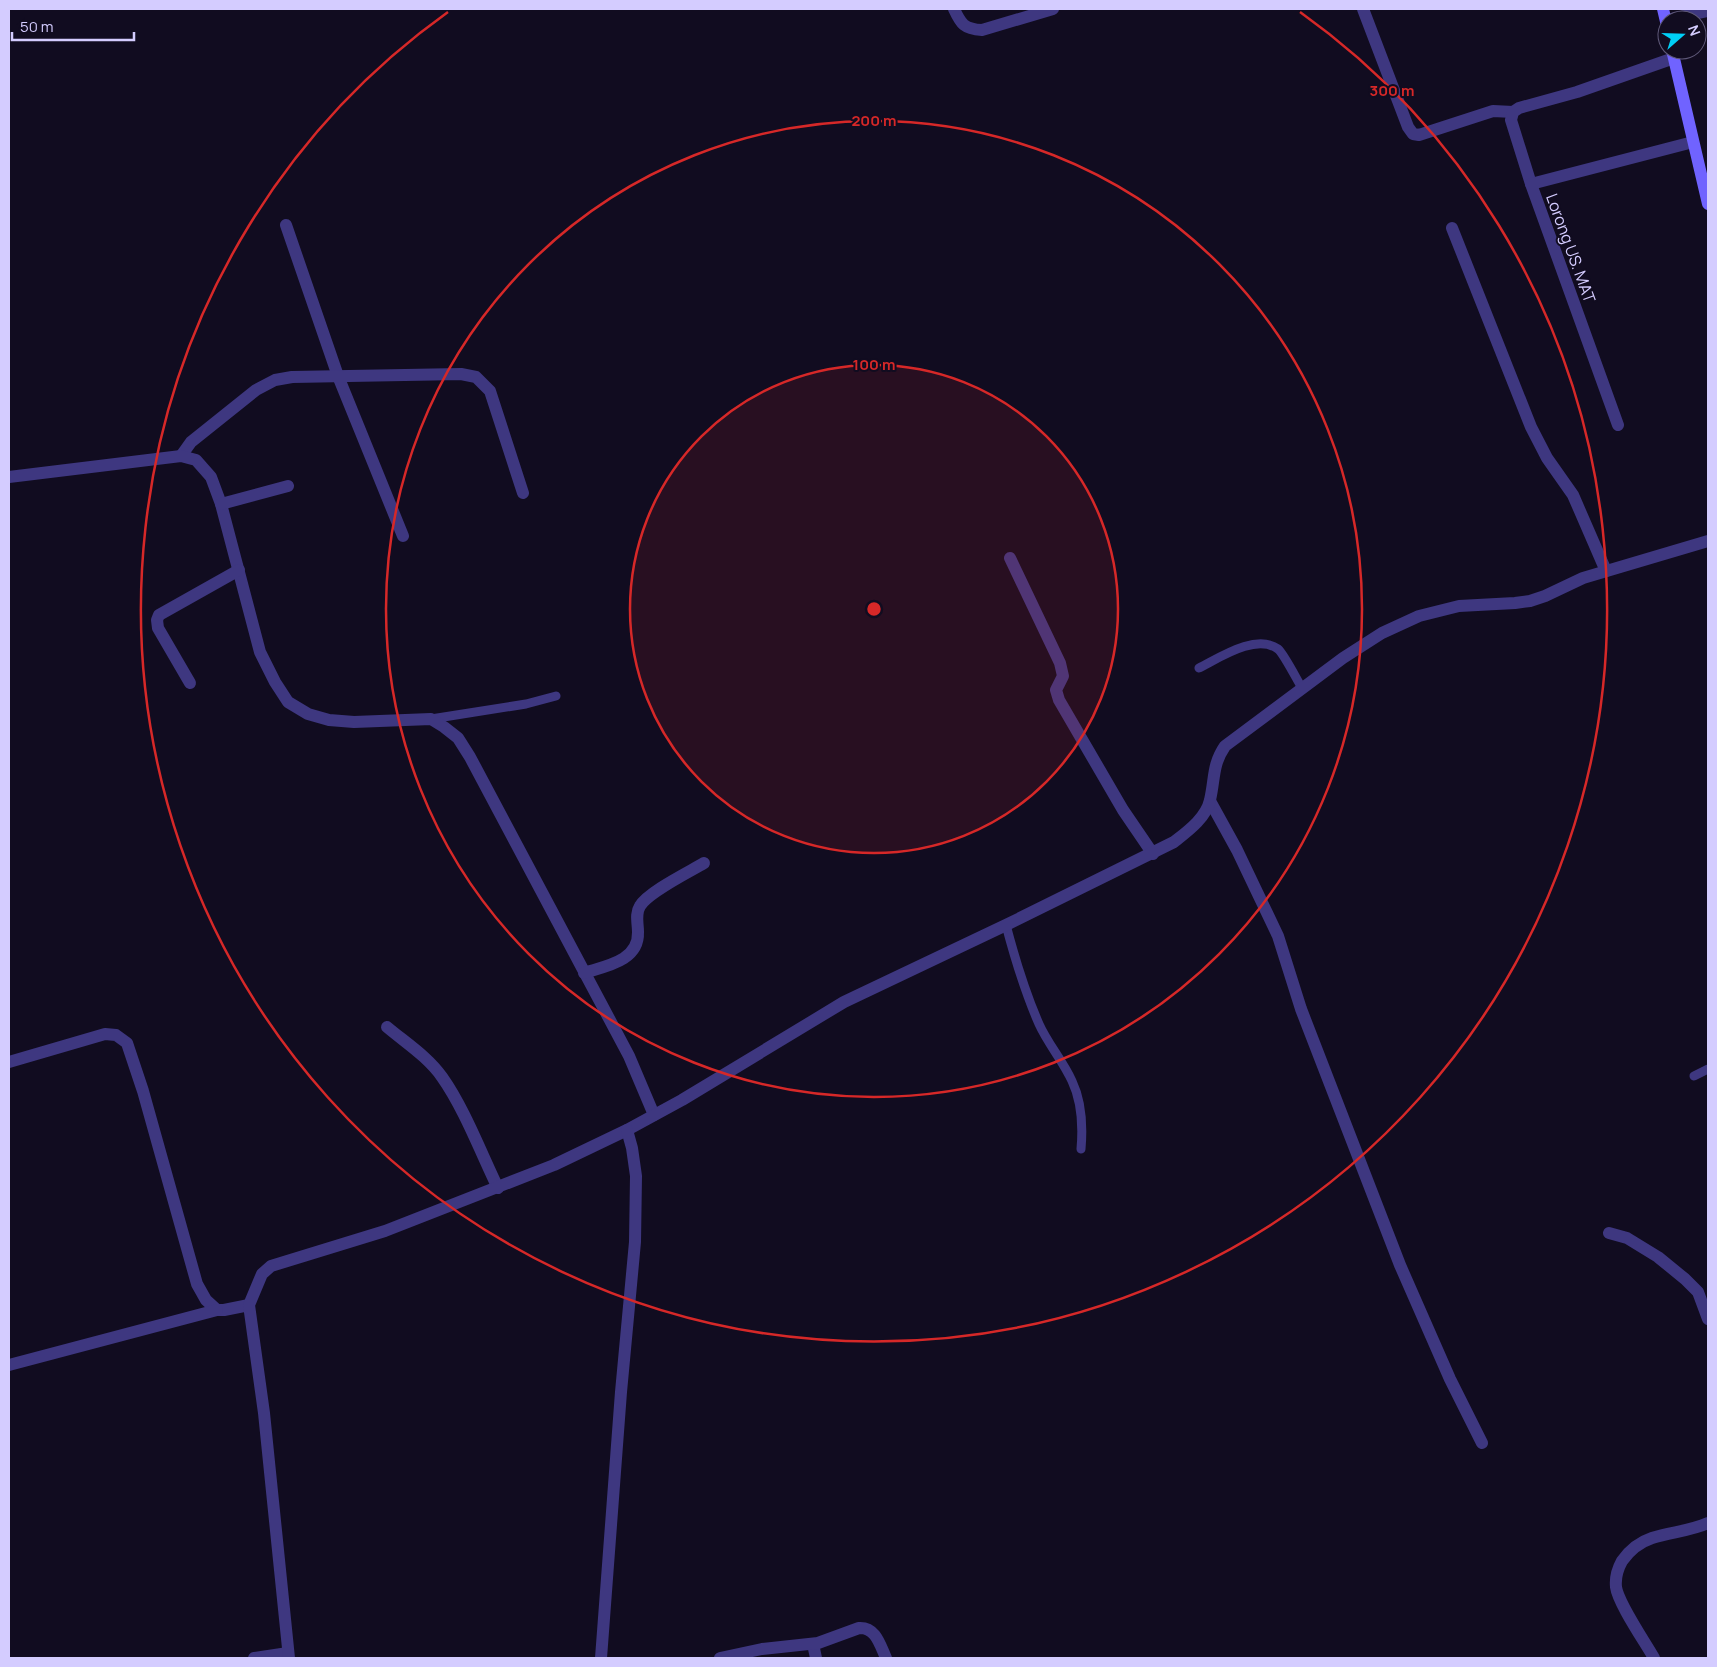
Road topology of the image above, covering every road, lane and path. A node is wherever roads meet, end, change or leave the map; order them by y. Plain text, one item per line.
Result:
1 (954, 9) edge
2 (1053, 9) edge
3 (1363, 9) edge
4 (1658, 60) edge
5 (1674, 60) edge
6 (1513, 112) junction
7 (1693, 142) junction
8 (1531, 184) junction
9 (1708, 204) edge
10 (286, 225) dead end
11 (1452, 228) dead end
12 (338, 376) junction
13 (1618, 425) dead end
14 (181, 456) junction
15 (9, 477) edge
16 (288, 486) dead end
17 (523, 493) dead end
18 (222, 504) junction
19 (402, 536) dead end
20 (1708, 541) edge
21 (1010, 558) dead end
22 (239, 570) junction
23 (1606, 571) junction
24 (1199, 668) dead end
25 (190, 683) dead end
26 (1302, 688) junction
27 (556, 696) dead end
28 (432, 719) junction
29 (1210, 801) junction
30 (1153, 854) junction
31 (704, 863) dead end
32 (1006, 926) junction
33 (584, 973) junction
34 (387, 1027) dead end
35 (9, 1062) edge
36 (1708, 1069) edge
37 (1694, 1076) dead end
38 (654, 1115) junction
39 (627, 1130) junction
40 (1081, 1149) dead end
41 (498, 1188) junction
42 (1609, 1233) dead end
43 (249, 1304) junction
44 (217, 1310) junction
45 (1708, 1319) edge
46 (9, 1364) edge
47 (1482, 1443) dead end
48 (1708, 1523) edge
49 (813, 1644) junction
50 (288, 1656) edge
51 (254, 1658) edge
52 (600, 1658) edge
53 (720, 1658) edge
54 (816, 1658) edge
55 (886, 1658) edge
56 (1654, 1658) edge

1 - 2 street
3 - 6 street
4 - 6 street
5 - 7 main road
6 - 8 street
7 - 8 street, Lorong US. MAT
7 - 9 main road
8 - 13 street, Lorong US. MAT
10 - 12 street
11 - 23 street
12 - 14 street
12 - 17 street
12 - 19 street
14 - 15 street
14 - 18 street
16 - 18 street
18 - 22 street
20 - 23 street
21 - 30 street
22 - 25 street
22 - 28 street
23 - 26 street
24 - 26 lane
26 - 29 street
27 - 28 lane
28 - 33 street
29 - 30 street
29 - 47 street
30 - 32 street
31 - 33 street
32 - 38 street
32 - 40 lane
33 - 38 street
34 - 41 street
35 - 44 street
36 - 37 lane
38 - 39 street
39 - 41 street
39 - 52 street
41 - 43 street
42 - 45 street
43 - 44 street
43 - 50 street
44 - 46 street
48 - 56 street
49 - 53 street
49 - 54 street
49 - 55 street
50 - 51 street

